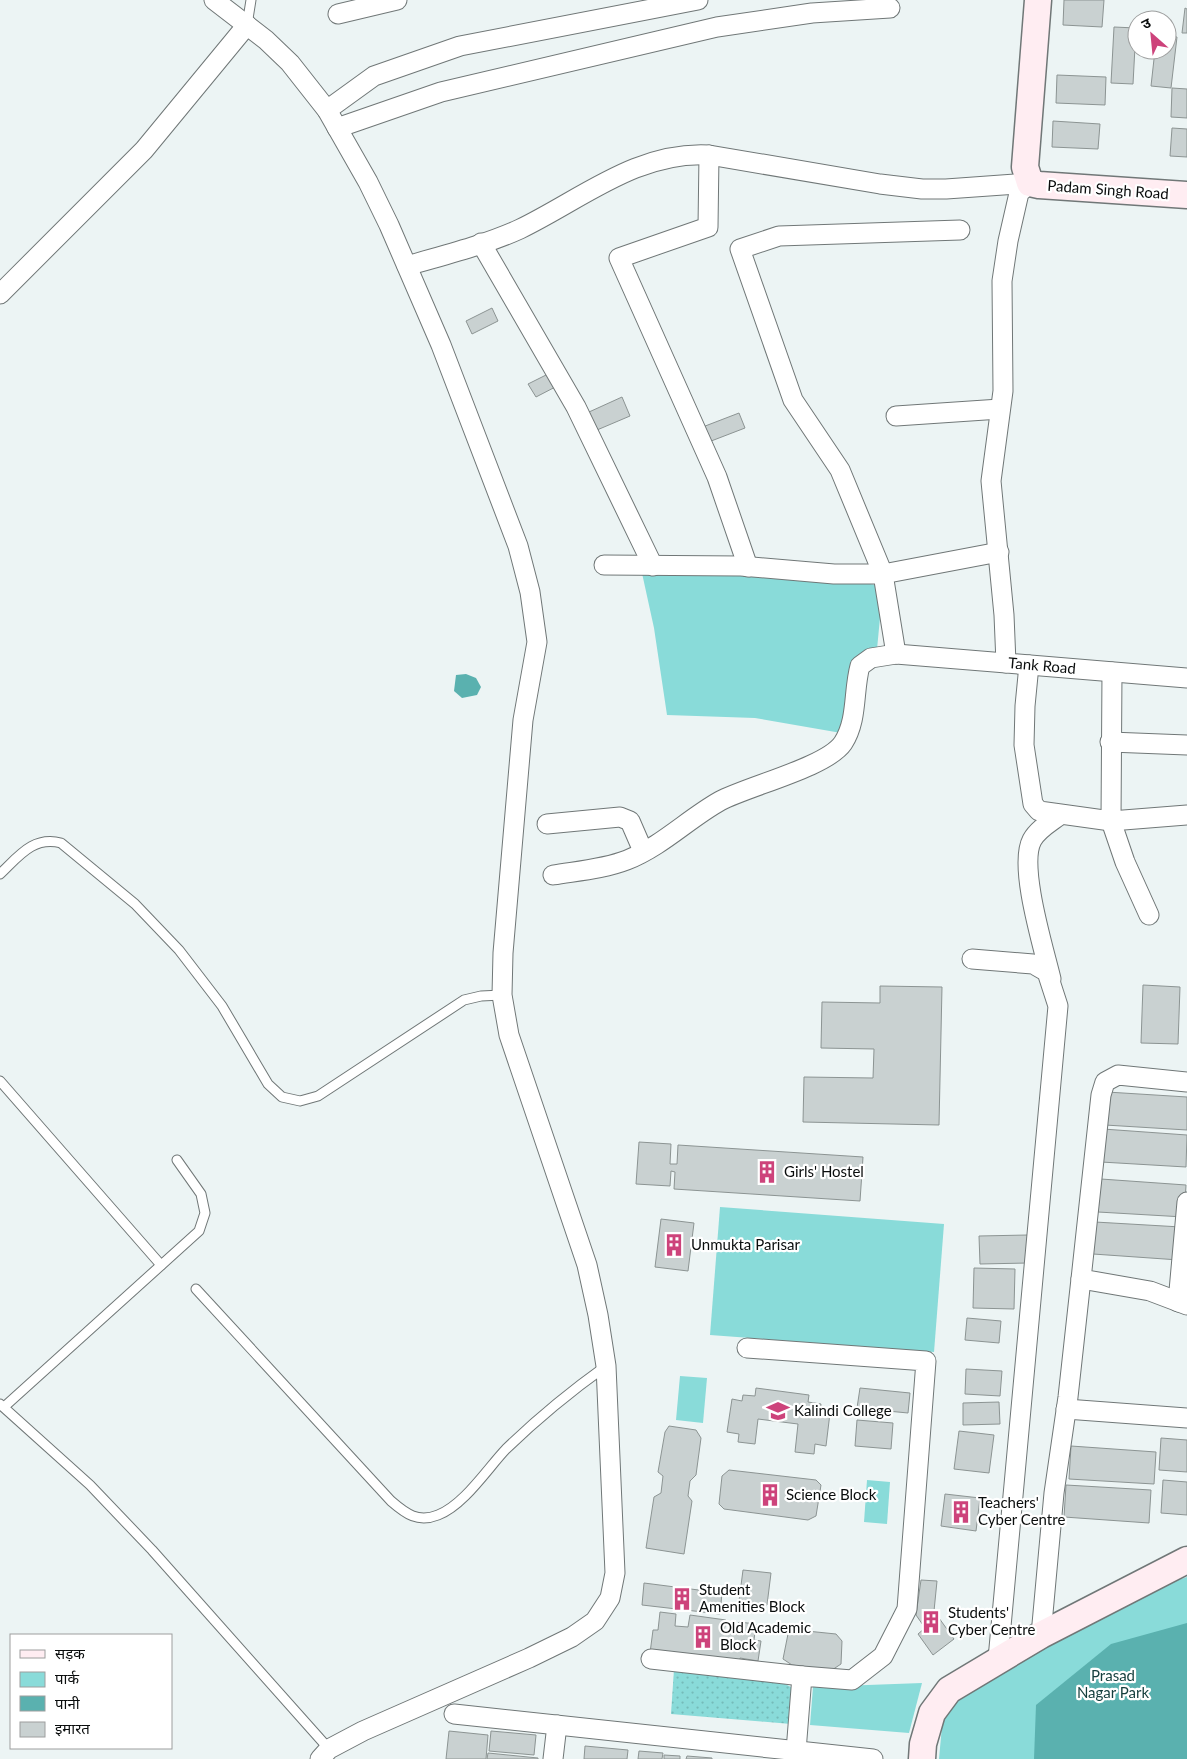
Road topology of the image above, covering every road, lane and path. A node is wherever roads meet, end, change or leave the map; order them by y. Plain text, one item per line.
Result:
1 (214, 0) edge
2 (250, 0) edge
3 (397, 0) edge
4 (698, 0) edge
5 (1038, 0) edge
6 (890, 8) dead end
7 (338, 14) dead end
8 (247, 25) junction
9 (327, 110) junction
10 (337, 128) junction
11 (709, 155) junction
12 (1030, 182) junction
13 (1187, 195) edge
14 (960, 230) dead end
15 (481, 243) junction
16 (407, 266) junction
17 (0, 294) edge
18 (1000, 409) junction
19 (896, 416) dead end
20 (999, 552) junction
21 (604, 565) dead end
22 (653, 566) junction
23 (748, 567) junction
24 (883, 574) junction
25 (896, 654) junction
26 (1006, 663) junction
27 (1029, 665) junction
28 (1112, 672) junction
29 (1187, 678) edge
30 (1110, 742) junction
31 (1187, 745) edge
32 (1060, 814) junction
33 (1187, 815) edge
34 (1111, 821) junction
35 (547, 824) dead end
36 (643, 852) junction
37 (0, 874) edge
38 (553, 875) dead end
39 (1149, 915) dead end
40 (972, 959) dead end
41 (1053, 985) junction
42 (502, 995) junction
43 (0, 1081) edge
44 (1187, 1082) edge
45 (176, 1160) dead end
46 (1187, 1202) edge
47 (161, 1265) junction
48 (1081, 1279) junction
49 (196, 1289) dead end
50 (1182, 1304) edge
51 (747, 1348) dead end
52 (606, 1366) junction
53 (2, 1405) edge
54 (1066, 1410) junction
55 (1187, 1418) edge
56 (1187, 1560) edge
57 (1041, 1635) junction
58 (651, 1659) dead end
59 (998, 1659) junction
60 (802, 1676) junction
61 (454, 1714) dead end
62 (557, 1725) junction
63 (796, 1751) junction
64 (324, 1754) edge
65 (553, 1759) edge
66 (873, 1759) edge
67 (922, 1759) edge

1 - 8 street
2 - 8 lane
3 - 7 street
4 - 9 street
5 - 12 street
6 - 10 street
8 - 9 street
8 - 17 street
9 - 10 street
10 - 16 street
11 - 12 street
11 - 15 street
11 - 23 street
12 - 13 street, Padam Singh Road
12 - 18 street
14 - 24 street
15 - 16 street
15 - 22 street
16 - 42 street
18 - 19 street
18 - 20 street
20 - 24 street
20 - 26 street
21 - 22 street
22 - 23 street
23 - 24 street
24 - 25 street
25 - 26 street, Tank Road
25 - 36 street, Tank Road
26 - 27 street, Tank Road
27 - 28 street, Tank Road
27 - 32 street
28 - 29 street, Tank Road
28 - 30 street
30 - 31 street
30 - 34 street
32 - 34 street
32 - 41 street
33 - 34 street
34 - 39 street
35 - 36 street
36 - 38 street, Tank Road
37 - 42 lane
40 - 41 street
41 - 59 street
42 - 52 street
43 - 47 lane
44 - 48 street
45 - 47 lane
46 - 50 street
47 - 53 lane
48 - 50 street
48 - 54 street
49 - 52 lane
51 - 60 street
52 - 64 street
53 - 64 lane
54 - 55 street
54 - 57 street
56 - 57 street
57 - 59 street
58 - 60 street
59 - 67 street
60 - 63 street
61 - 62 street
62 - 63 street
62 - 65 street
63 - 66 street

